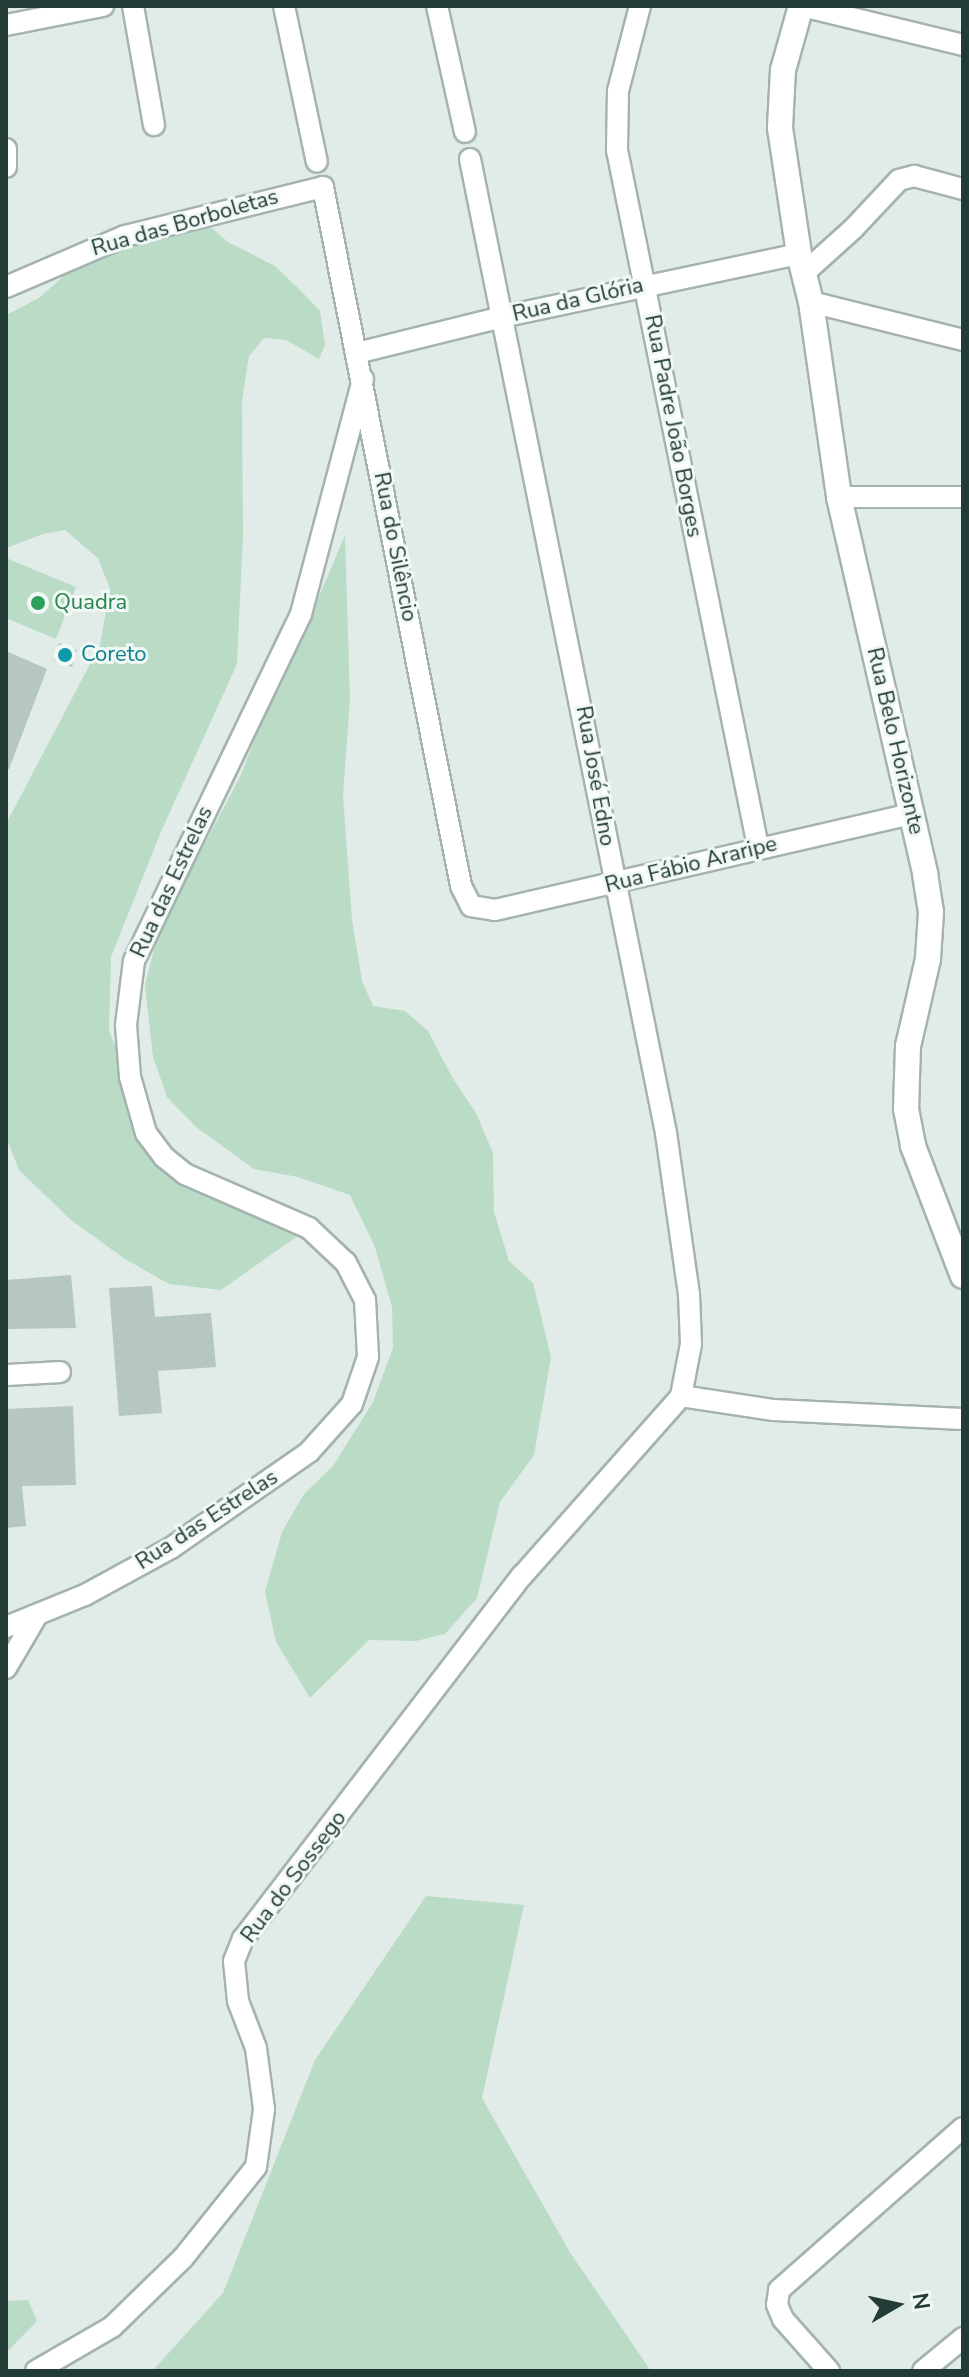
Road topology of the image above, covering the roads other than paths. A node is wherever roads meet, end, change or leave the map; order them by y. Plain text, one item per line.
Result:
1 (103, 6) edge
2 (133, 6) edge
3 (284, 6) edge
4 (437, 6) edge
5 (640, 6) edge
6 (801, 6) edge
7 (6, 25) edge
8 (963, 45) edge
9 (154, 125) dead end
10 (465, 132) dead end
11 (6, 149) edge
12 (470, 159) dead end
13 (317, 162) dead end
14 (6, 167) edge
15 (323, 187) joint
16 (963, 189) edge
17 (801, 263) junction
18 (645, 285) junction
19 (6, 287) edge
20 (811, 302) junction
21 (502, 317) junction
22 (963, 340) edge
23 (357, 353) junction
24 (363, 379) junction
25 (839, 497) junction
26 (963, 497) edge
27 (911, 814) junction
28 (758, 847) junction
29 (615, 884) junction
30 (471, 906) joint
31 (963, 1276) edge
32 (60, 1372) dead end
33 (6, 1375) edge
34 (681, 1396) junction
35 (963, 1419) edge
36 (37, 1615) junction
37 (6, 1627) edge
38 (6, 1668) edge
39 (963, 2128) edge
40 (963, 2338) edge
41 (36, 2371) edge
42 (829, 2371) edge
43 (923, 2371) edge

1 - 7 street
2 - 9 street
3 - 13 street
4 - 10 street
5 - 18 street, Rua Padre João Borges
6 - 8 street
6 - 17 street, Rua Belo Horizonte
11 - 14 street
12 - 21 street, Rua José Edno
15 - 19 street, Rua das Borboletas
15 - 23 street, Rua do Silêncio
16 - 17 street
17 - 18 street, Rua da Glória
17 - 20 street, Rua Belo Horizonte
18 - 21 street, Rua da Glória
18 - 28 street, Rua Padre João Borges
20 - 22 street
20 - 25 street, Rua Belo Horizonte
21 - 23 street, Rua da Glória
21 - 29 street, Rua José Edno
23 - 24 street, Rua do Silêncio
24 - 30 street, Rua do Silêncio
24 - 36 street, Rua das Estrelas
25 - 26 street
25 - 27 street, Rua Belo Horizonte
27 - 28 street, Rua Fábio Araripe
27 - 31 street, Rua Belo Horizonte
28 - 29 street, Rua Fábio Araripe
29 - 30 street, Rua Fábio Araripe
29 - 34 street, Rua José Edno
32 - 33 street
34 - 35 street
34 - 41 street, Rua do Sossego
36 - 37 street, Rua das Estrelas
36 - 38 street
39 - 42 street
40 - 43 street

